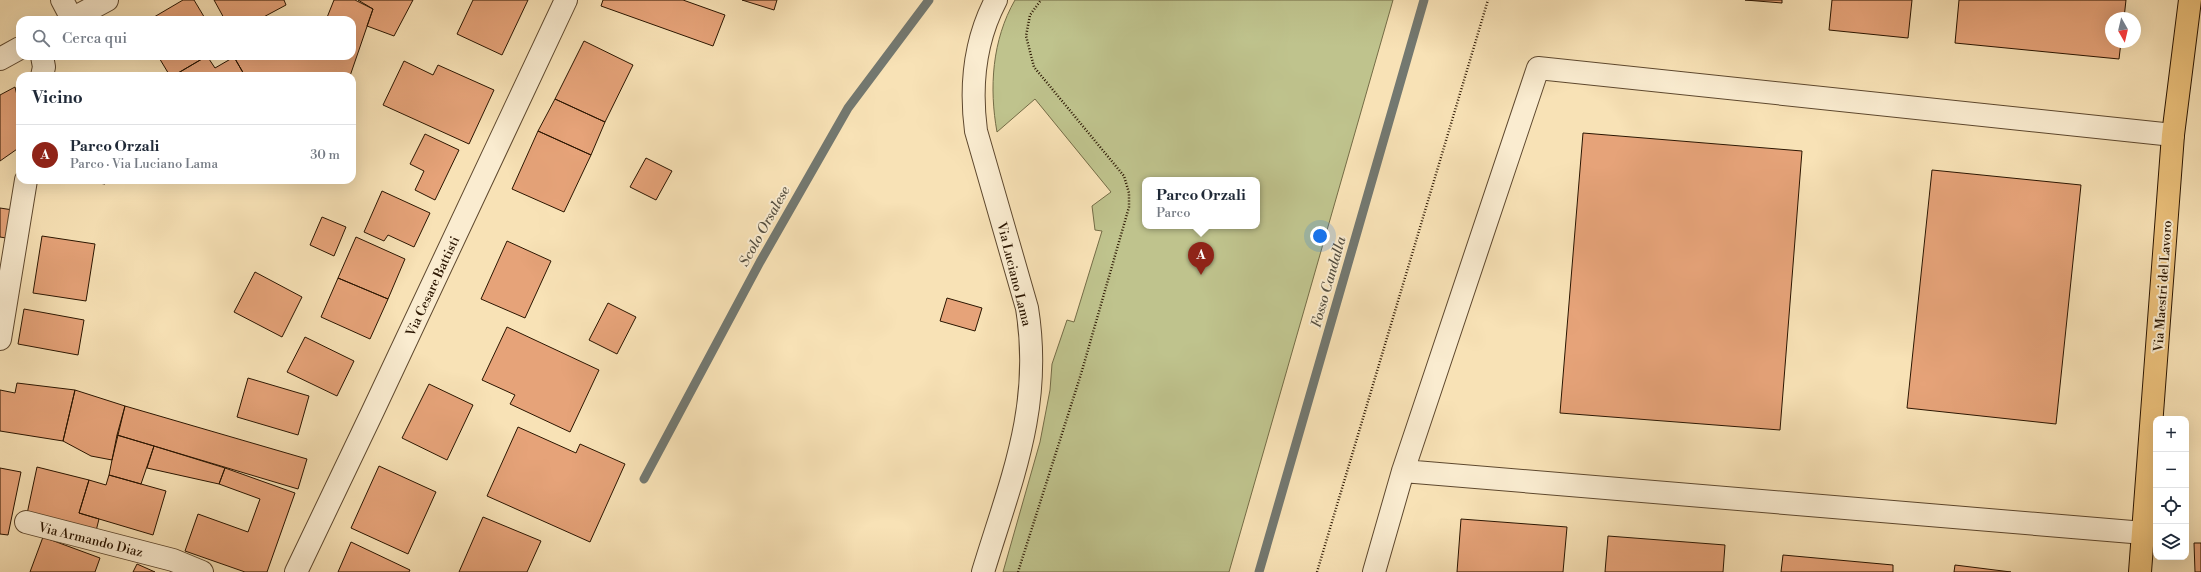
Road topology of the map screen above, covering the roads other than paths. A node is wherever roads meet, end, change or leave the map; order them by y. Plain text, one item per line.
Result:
1 (107, 0) edge
2 (566, 0) edge
3 (996, 0) edge
4 (2190, 0) edge
5 (68, 13) edge
6 (16, 50) edge
7 (0, 60) edge
8 (43, 60) edge
9 (43, 72) edge
10 (2173, 135) junction
11 (25, 184) edge
12 (0, 339) edge
13 (1403, 471) junction
14 (26, 522) dead end
15 (2144, 533) junction
16 (202, 572) edge
17 (296, 572) edge
18 (983, 572) edge
19 (1374, 572) edge
20 (2140, 572) edge

1 - 5 street
2 - 17 street, Via Cesare Battisti
3 - 18 street, Via Luciano Lama
4 - 10 main road, Via Maestri del Lavoro
6 - 7 street
8 - 9 street
10 - 13 street
10 - 15 main road, Via Maestri del Lavoro
11 - 12 street
13 - 15 street
13 - 19 street
14 - 16 street, Via Armando Diaz
15 - 20 main road, Via Maestri del Lavoro

